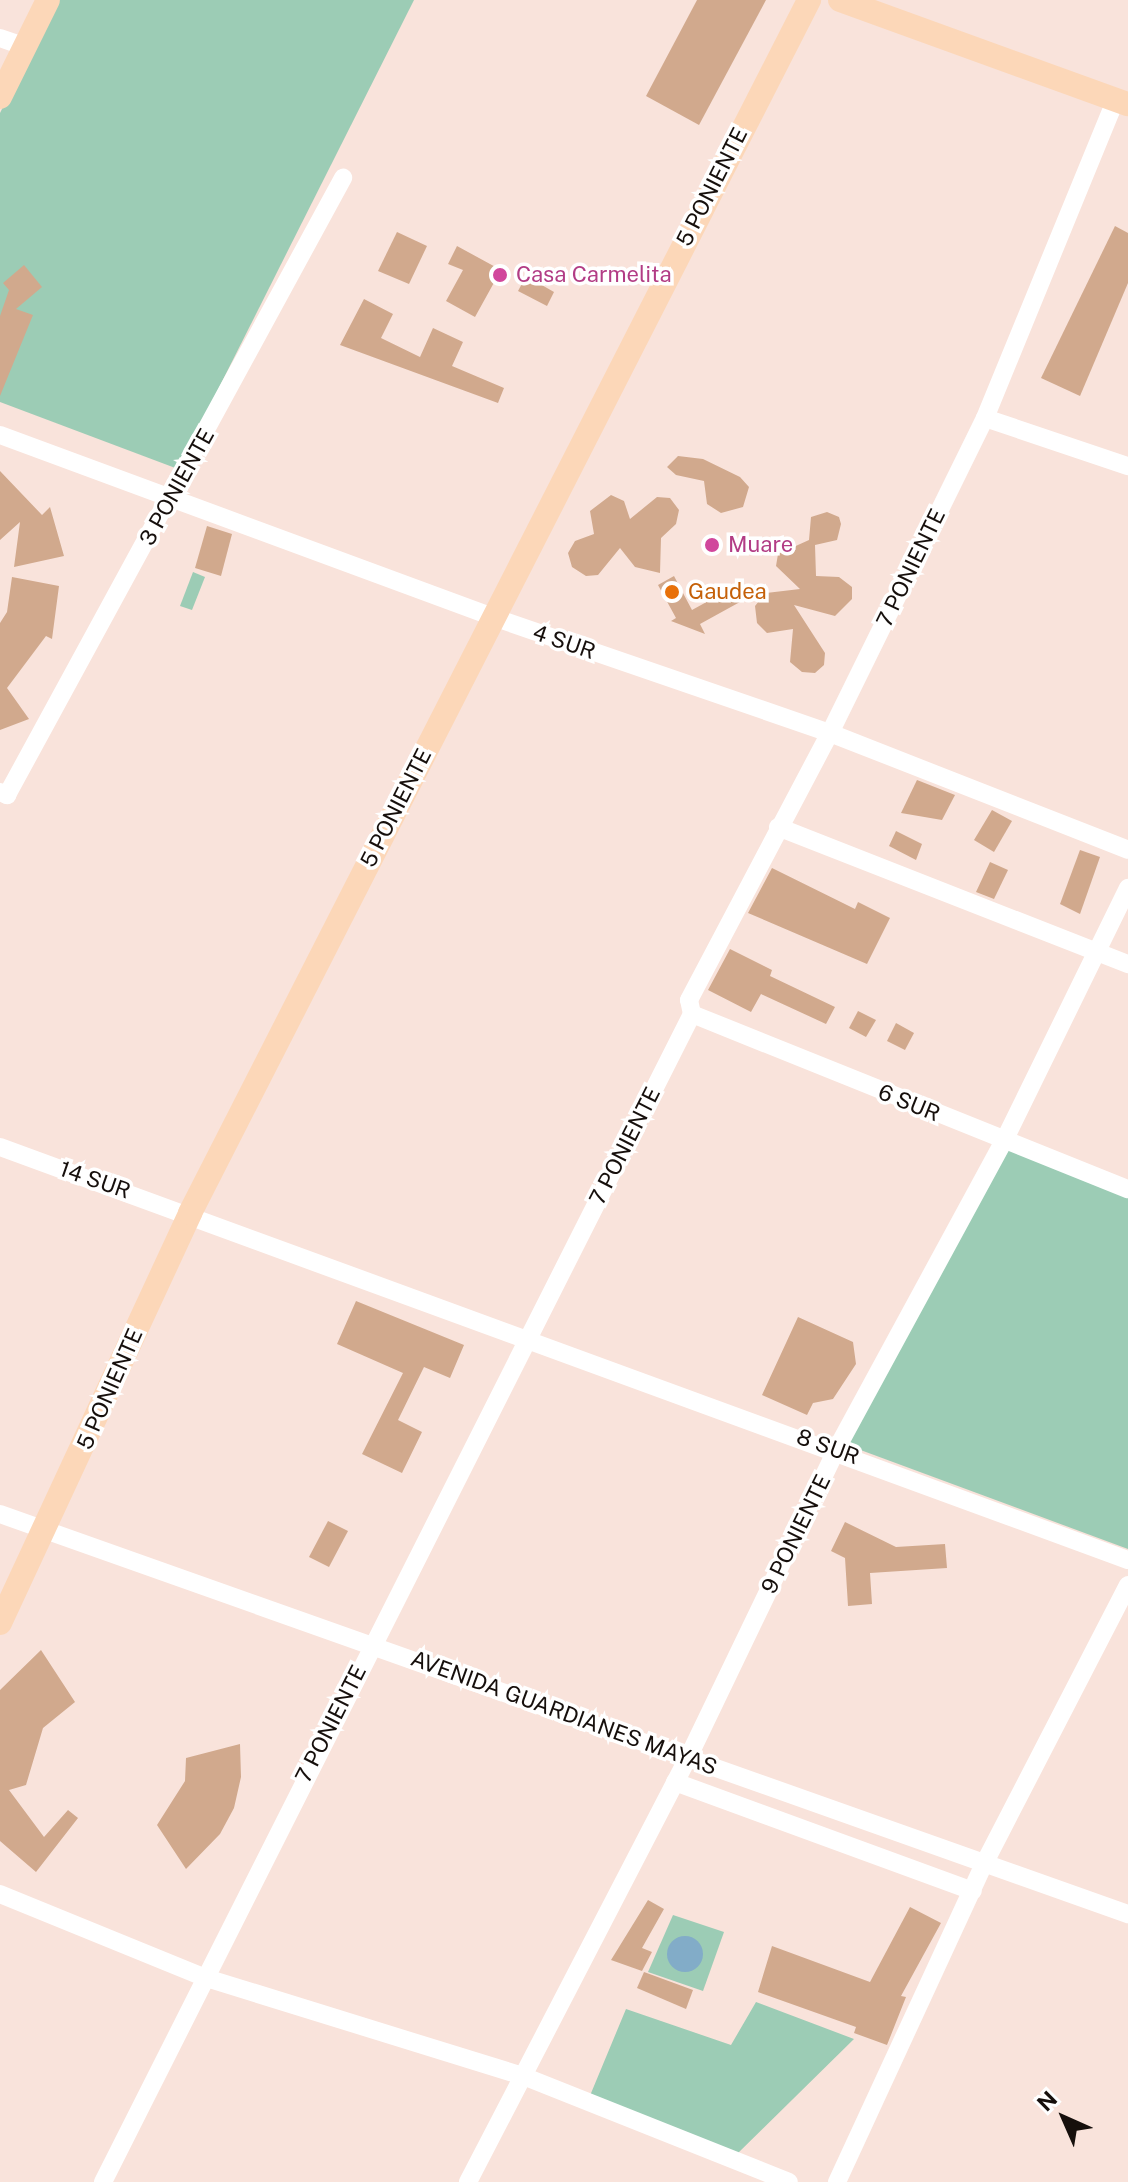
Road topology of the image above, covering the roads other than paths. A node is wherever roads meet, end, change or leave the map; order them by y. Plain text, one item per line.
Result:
1 (48, 0) edge
2 (809, 0) edge
3 (840, 0) edge
4 (0, 38) edge
5 (26, 47) junction
6 (0, 97) edge
7 (1122, 101) edge
8 (343, 178) dead end
9 (985, 418) junction
10 (0, 435) edge
11 (1128, 466) edge
12 (172, 496) junction
13 (493, 617) junction
14 (830, 733) junction
15 (3, 794) edge
16 (778, 827) junction
17 (1128, 850) edge
18 (1128, 888) edge
19 (1096, 953) junction
20 (1128, 964) edge
21 (692, 1014) junction
22 (1004, 1141) junction
23 (0, 1147) edge
24 (1128, 1189) edge
25 (190, 1213) junction
26 (526, 1342) junction
27 (836, 1450) junction
28 (0, 1514) edge
29 (45, 1529) junction
30 (1128, 1560) edge
31 (1128, 1585) edge
32 (0, 1623) edge
33 (372, 1642) junction
34 (688, 1758) junction
35 (675, 1782) junction
36 (984, 1864) junction
37 (973, 1891) junction
38 (0, 1894) edge
39 (1128, 1914) edge
40 (203, 1977) junction
41 (523, 2076) junction
42 (103, 2182) edge
43 (468, 2182) edge
44 (789, 2182) edge
45 (837, 2182) edge

1 - 5 street
2 - 13 street, 5 PONIENTE
3 - 7 street
4 - 5 street
5 - 6 street
7 - 9 street, 7 PONIENTE
8 - 12 street, 3 PONIENTE
9 - 11 street
9 - 14 street, 7 PONIENTE
10 - 12 street, 4 SUR
12 - 13 street, 4 SUR
12 - 15 street, 3 PONIENTE
13 - 14 street, 4 SUR
13 - 25 street, 5 PONIENTE
14 - 16 street, 7 PONIENTE
14 - 17 street, 4 SUR
16 - 19 street
16 - 21 street, 7 PONIENTE
18 - 19 street, 9 PONIENTE
19 - 20 street
19 - 22 street, 9 PONIENTE
21 - 22 street, 6 SUR
21 - 26 street, 7 PONIENTE
22 - 24 street, 6 SUR
22 - 27 street, 9 PONIENTE
23 - 25 street, 14 SUR
25 - 26 street, 14 SUR
25 - 29 street, 5 PONIENTE
26 - 27 street, 8 SUR
26 - 33 street, 7 PONIENTE
27 - 30 street, 8 SUR
27 - 34 street, 9 PONIENTE
28 - 29 street, AVENIDA GUARDIANES MAYAS
29 - 32 street, 5 PONIENTE
29 - 33 street, AVENIDA GUARDIANES MAYAS
31 - 36 street
33 - 34 street, AVENIDA GUARDIANES MAYAS
33 - 40 street, 7 PONIENTE
34 - 35 street, 9 PONIENTE
34 - 36 street, AVENIDA GUARDIANES MAYAS
35 - 37 street
35 - 41 street, 9 PONIENTE
36 - 37 street
36 - 39 street, AVENIDA GUARDIANES MAYAS
37 - 45 street
38 - 40 street
40 - 41 street
40 - 42 street, 7 PONIENTE
41 - 43 street, 9 PONIENTE
41 - 44 street

